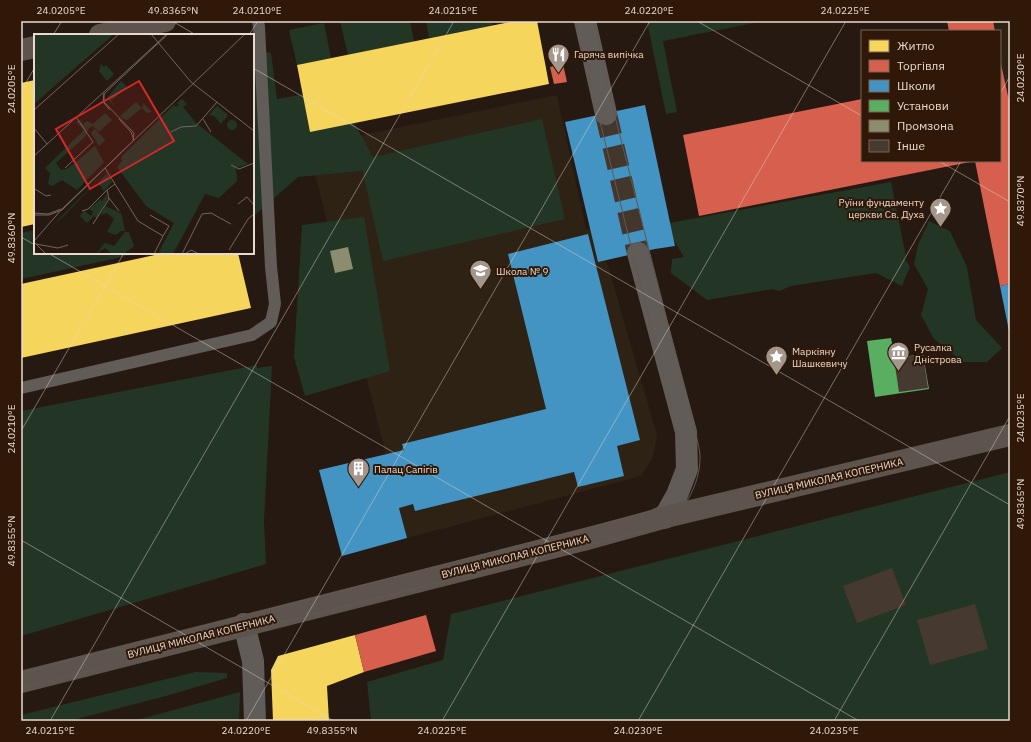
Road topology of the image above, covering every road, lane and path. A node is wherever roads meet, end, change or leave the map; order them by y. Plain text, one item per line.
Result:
1 (165, 21) edge
2 (258, 21) edge
3 (585, 21) edge
4 (105, 34) edge
5 (34, 47) edge
6 (21, 50) edge
7 (606, 114) tunnel mouth
8 (638, 253) tunnel mouth
9 (21, 388) edge
10 (1010, 435) edge
11 (664, 518) junction
12 (244, 624) junction
13 (21, 682) edge
14 (255, 721) edge

1 - 4 main road
2 - 9 lane
3 - 7 street
5 - 6 main road
8 - 11 street
10 - 11 main road, ВУЛИЦЯ МИКОЛАЯ КОПЕРНИКА
11 - 12 main road, ВУЛИЦЯ МИКОЛАЯ КОПЕРНИКА
12 - 13 main road, ВУЛИЦЯ МИКОЛАЯ КОПЕРНИКА
12 - 14 street

